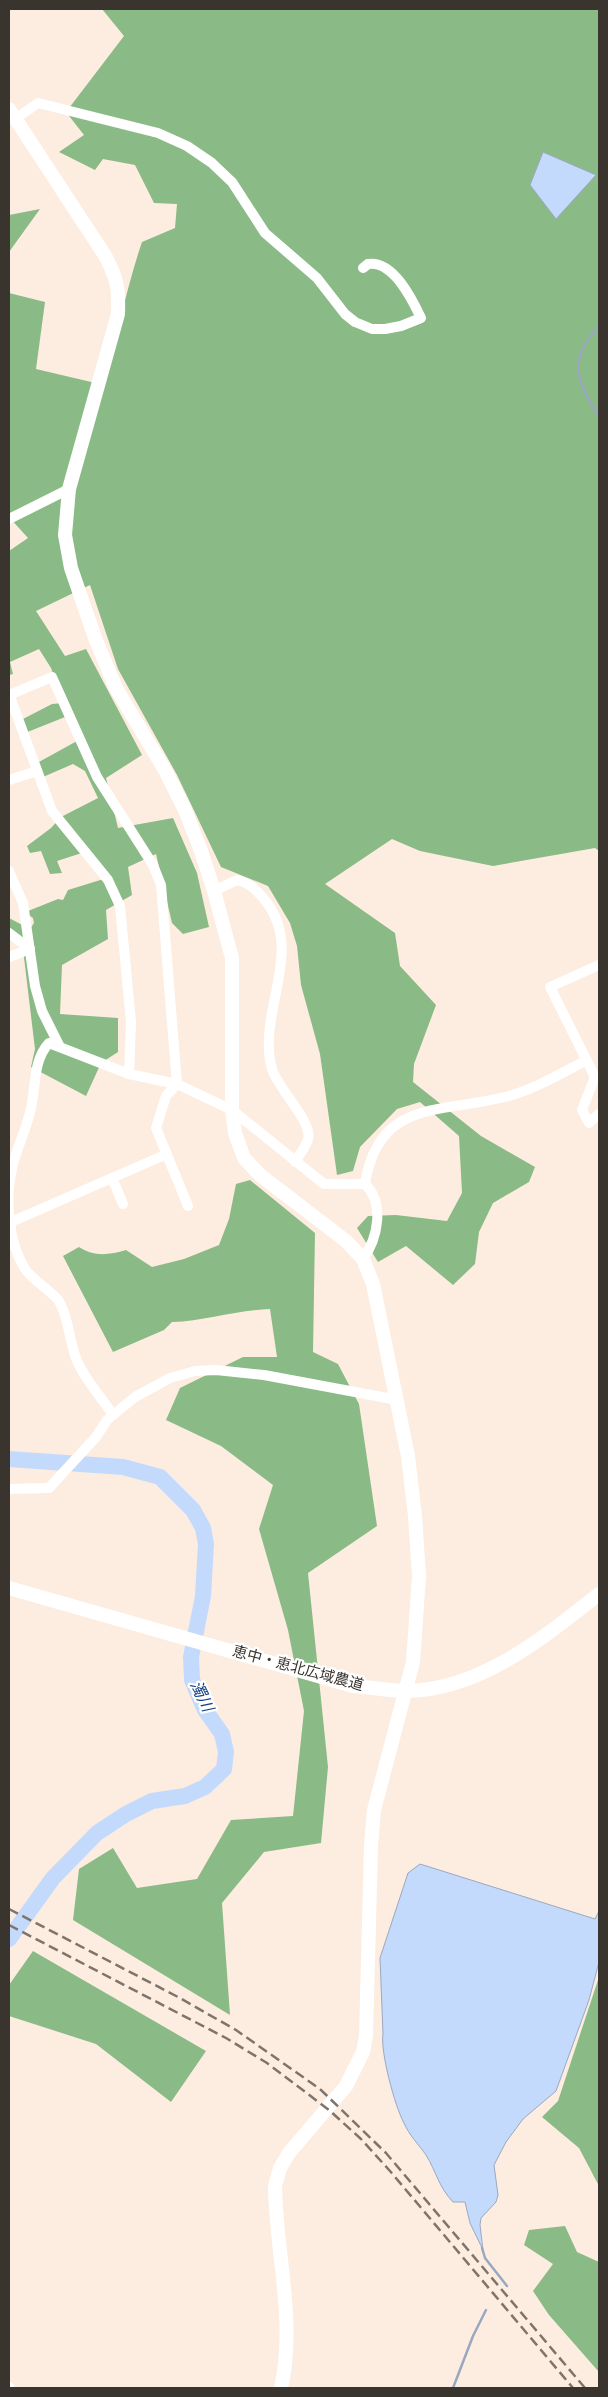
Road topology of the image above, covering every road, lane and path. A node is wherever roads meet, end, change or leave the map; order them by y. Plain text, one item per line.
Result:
1 (12, 114) edge
2 (363, 268) dead end
3 (69, 489) junction
4 (9, 519) edge
5 (9, 695) edge
6 (37, 771) junction
7 (9, 780) edge
8 (9, 871) edge
9 (214, 891) junction
10 (9, 933) edge
11 (30, 949) junction
12 (9, 957) edge
13 (599, 965) edge
14 (58, 1045) junction
15 (585, 1061) junction
16 (130, 1074) junction
17 (176, 1084) junction
18 (232, 1110) junction
19 (599, 1114) edge
20 (167, 1154) junction
21 (295, 1162) junction
22 (112, 1178) junction
23 (365, 1184) junction
24 (123, 1204) dead end
25 (188, 1206) dead end
26 (11, 1222) junction
27 (363, 1259) junction
28 (398, 1400) junction
29 (114, 1415) junction
30 (9, 1489) edge
31 (9, 1588) edge
32 (599, 1594) edge
33 (407, 1691) junction
34 (281, 2388) edge

1 - 2 street
1 - 3 street
3 - 4 street
3 - 9 street
5 - 6 street
5 - 17 street
6 - 7 street
6 - 16 street
8 - 11 street
9 - 18 street
9 - 21 street
10 - 11 street
11 - 12 street
11 - 14 street
13 - 15 street
14 - 16 street
14 - 26 street
15 - 19 street
15 - 23 street
16 - 17 street
17 - 18 street
17 - 20 street
18 - 21 street
18 - 27 street
20 - 22 street
20 - 25 street
21 - 23 street
22 - 24 street
22 - 26 street
23 - 27 street
26 - 29 street
27 - 28 street
28 - 29 street
28 - 33 street
29 - 30 street
31 - 33 street, 恵中・恵北広域農道
32 - 33 street, 恵中・恵北広域農道
33 - 34 street

